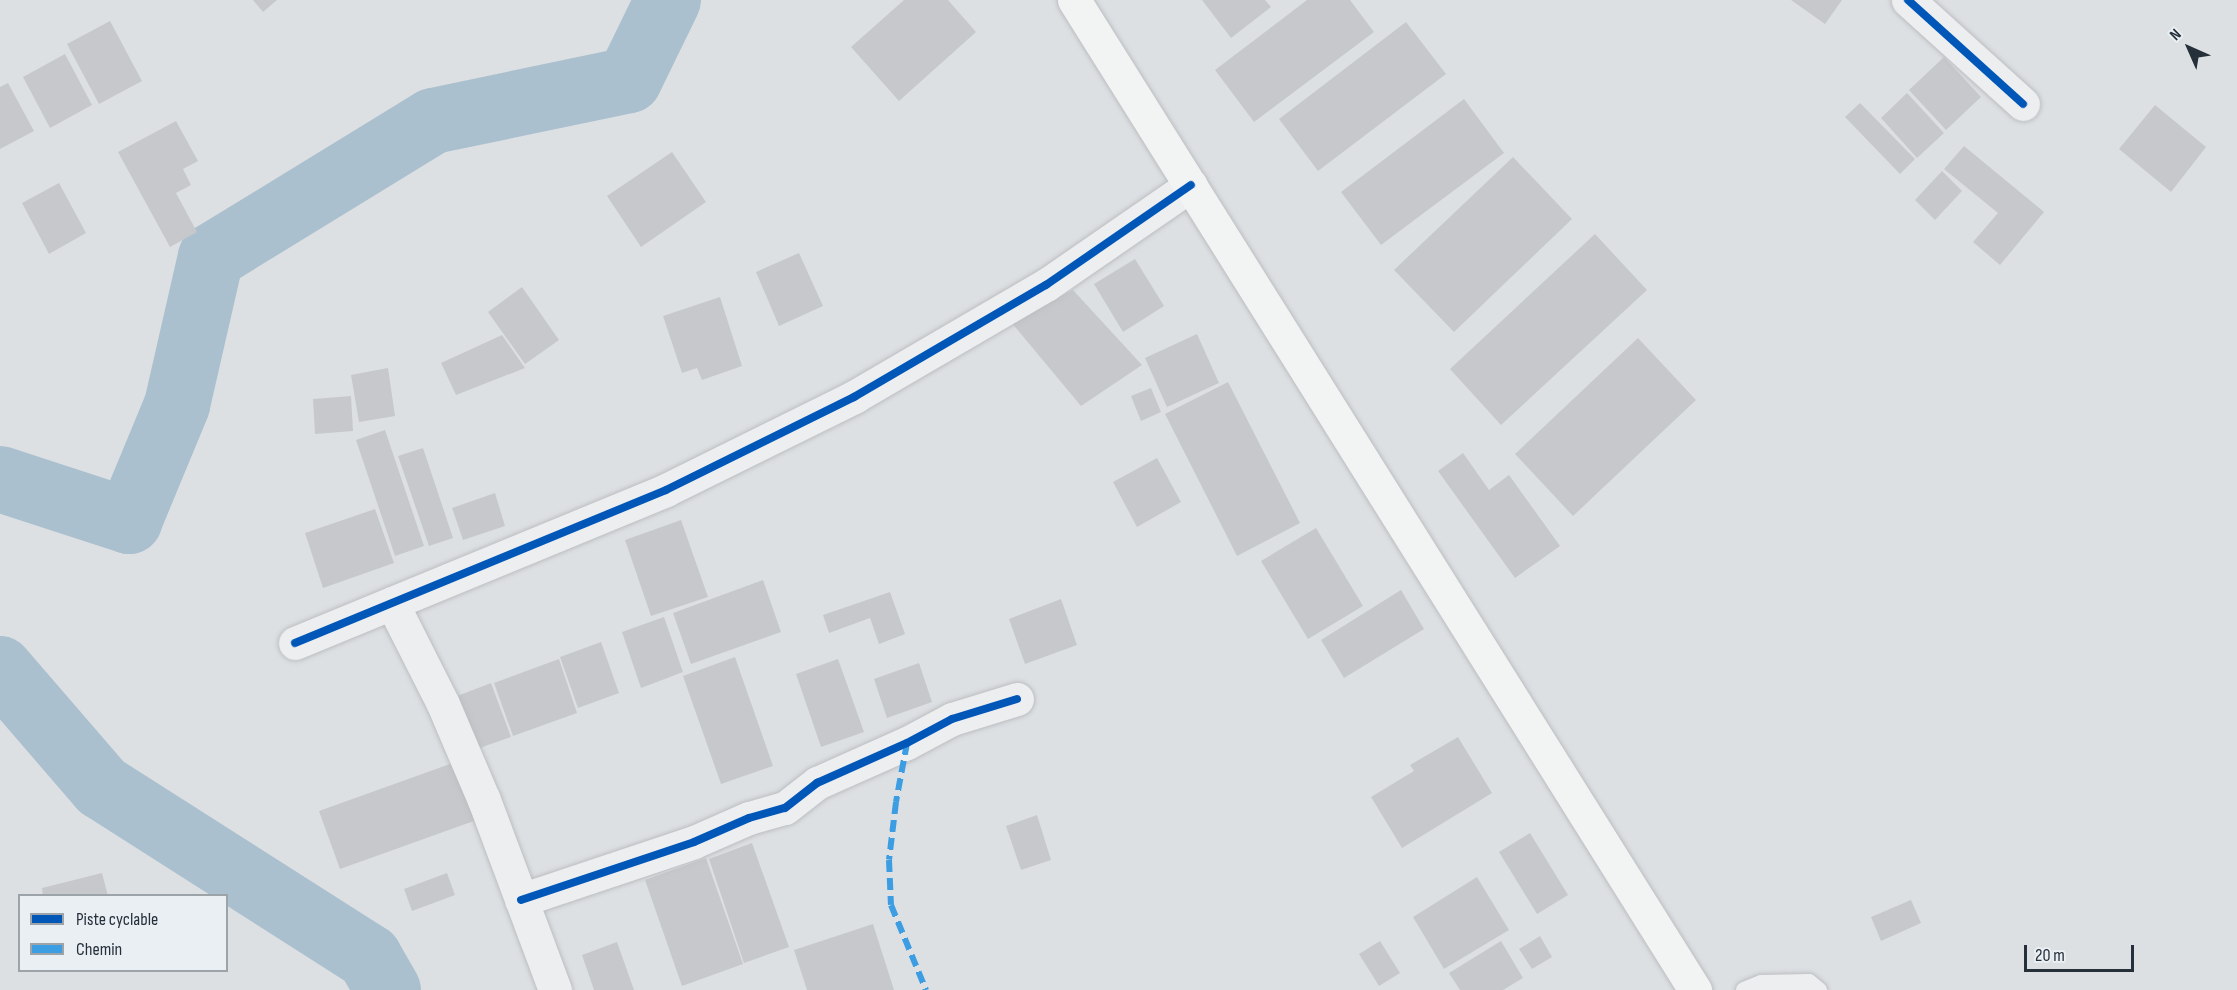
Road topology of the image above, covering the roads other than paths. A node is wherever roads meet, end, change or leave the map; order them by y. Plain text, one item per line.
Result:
1 (1074, 0) edge
2 (1908, 0) edge
3 (2023, 104) dead end
4 (1191, 185) junction
5 (392, 603) junction
6 (295, 643) dead end
7 (1017, 699) dead end
8 (521, 900) junction
9 (1682, 982) edge
10 (555, 990) edge
11 (1744, 990) edge
12 (1819, 990) edge

1 - 4 main road
2 - 3 street
4 - 5 street
4 - 9 main road
5 - 6 street
5 - 8 street
7 - 8 street
8 - 10 street
11 - 12 lane

